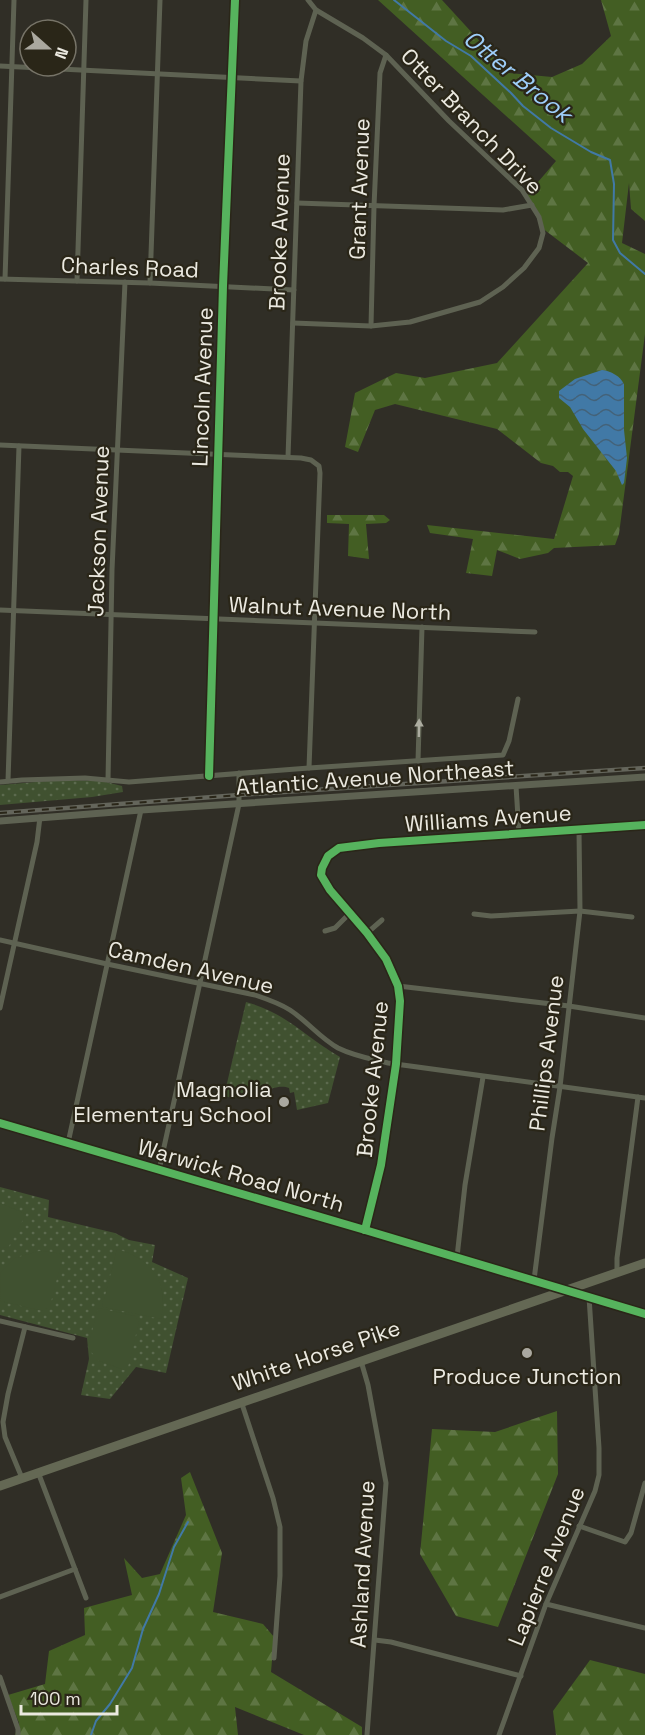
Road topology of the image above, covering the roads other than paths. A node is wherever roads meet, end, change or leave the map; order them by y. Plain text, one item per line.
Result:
1 (14, 0) edge
2 (86, 0) edge
3 (160, 0) edge
4 (235, 0) edge
5 (308, 0) edge
6 (316, 10) junction
7 (386, 55) junction
8 (0, 66) edge
9 (12, 67) junction
10 (83, 70) junction
11 (158, 74) junction
12 (232, 78) junction
13 (301, 81) junction
14 (297, 203) junction
15 (374, 206) junction
16 (532, 206) junction
17 (2, 279) edge
18 (77, 281) junction
19 (125, 282) junction
20 (150, 283) junction
21 (223, 286) junction
22 (294, 290) junction
23 (293, 323) junction
24 (371, 326) junction
25 (0, 445) edge
26 (19, 446) junction
27 (118, 450) junction
28 (218, 454) junction
29 (288, 457) junction
30 (0, 610) edge
31 (13, 610) junction
32 (111, 614) junction
33 (213, 619) junction
34 (314, 623) junction
35 (422, 627) junction
36 (536, 632) dead end
37 (518, 699) dead end
38 (418, 761) junction
39 (309, 768) junction
40 (239, 773) junction
41 (209, 776) junction
42 (645, 777) edge
43 (108, 780) junction
44 (8, 781) junction
45 (0, 782) edge
46 (516, 786) junction
47 (239, 804) junction
48 (141, 810) junction
49 (40, 817) junction
50 (0, 821) edge
51 (645, 825) edge
52 (579, 830) junction
53 (519, 833) junction
54 (334, 852) joint
55 (580, 911) junction
56 (350, 913) junction
57 (474, 914) dead end
58 (632, 917) dead end
59 (382, 920) dead end
60 (325, 931) dead end
61 (367, 933) junction
62 (0, 940) edge
63 (15, 943) junction
64 (107, 964) junction
65 (200, 983) junction
66 (398, 986) junction
67 (569, 1006) junction
68 (0, 1008) edge
69 (645, 1018) edge
70 (396, 1064) junction
71 (483, 1077) junction
72 (560, 1087) junction
73 (638, 1097) junction
74 (645, 1098) edge
75 (0, 1123) edge
76 (68, 1143) junction
77 (159, 1170) junction
78 (365, 1230) junction
79 (457, 1257) junction
80 (645, 1263) edge
81 (617, 1272) junction
82 (534, 1280) junction
83 (566, 1290) junction
84 (590, 1297) junction
85 (645, 1314) edge
86 (0, 1321) edge
87 (25, 1327) junction
88 (73, 1338) dead end
89 (361, 1361) junction
90 (241, 1401) junction
91 (38, 1472) junction
92 (22, 1478) junction
93 (645, 1483) edge
94 (0, 1485) edge
95 (579, 1526) junction
96 (75, 1569) junction
97 (0, 1596) edge
98 (86, 1598) dead end
99 (546, 1604) junction
100 (645, 1628) edge
101 (375, 1640) junction
102 (274, 1658) dead end
103 (521, 1676) junction
104 (0, 1677) edge
105 (18, 1735) edge
106 (367, 1735) edge
107 (499, 1735) edge

1 - 9 street
2 - 10 street
3 - 11 street
4 - 12 street, Lincoln Avenue
5 - 6 street, Otter Branch Drive
6 - 7 street, Otter Branch Drive
6 - 13 street, Brooke Avenue
7 - 15 street, Grant Avenue
7 - 16 street, Otter Branch Drive
8 - 9 street
9 - 10 street
9 - 17 street
10 - 11 street
10 - 18 street
11 - 12 street
11 - 20 street
12 - 13 street
12 - 21 street, Lincoln Avenue
13 - 14 street, Brooke Avenue
14 - 15 street
14 - 22 street, Brooke Avenue
15 - 16 street
15 - 24 street, Grant Avenue
16 - 24 street, Otter Branch Drive
17 - 18 street, Charles Road
18 - 19 street, Charles Road
19 - 20 street, Charles Road
19 - 27 street, Jackson Avenue
20 - 21 street, Charles Road
21 - 22 street, Charles Road
21 - 28 street, Lincoln Avenue
22 - 23 street, Brooke Avenue
23 - 24 street, Otter Branch Drive
23 - 29 street, Brooke Avenue
25 - 26 street
26 - 27 street
26 - 31 street
27 - 28 street
27 - 32 street, Jackson Avenue
28 - 29 street
28 - 33 street, Lincoln Avenue
29 - 34 street
30 - 31 street, Walnut Avenue North
31 - 32 street, Walnut Avenue North
31 - 44 street
32 - 33 street, Walnut Avenue North
32 - 43 street, Jackson Avenue
33 - 34 street, Walnut Avenue North
33 - 41 street, Lincoln Avenue
34 - 35 street, Walnut Avenue North
34 - 39 street
35 - 36 street, Walnut Avenue North
38 -> 35 street
37 - 38 street
38 - 39 street
39 - 40 street
40 - 41 street
40 - 47 street
41 - 43 street
42 - 46 street, Atlantic Avenue Northeast
43 - 44 street
44 - 45 street
46 - 47 street, Atlantic Avenue Northeast
46 - 53 street
47 - 48 street, Atlantic Avenue Northeast
47 - 65 street
48 - 49 street, Atlantic Avenue Northeast
48 - 64 street
49 - 50 street, Atlantic Avenue Northeast
49 - 63 street
51 - 52 street, Williams Avenue
52 - 53 street, Williams Avenue
52 - 55 street, Phillips Avenue
53 - 54 street, Williams Avenue
54 - 56 street, Brooke Avenue
55 - 57 street
55 - 58 street
55 - 67 street, Phillips Avenue
56 - 60 street
56 - 61 street, Brooke Avenue
59 - 61 street
61 - 66 street, Brooke Avenue
62 - 63 street, Camden Avenue
63 - 64 street, Camden Avenue
63 - 68 street
64 - 65 street, Camden Avenue
64 - 76 street
65 - 70 street, Camden Avenue
65 - 77 street
66 - 67 street
66 - 70 street, Brooke Avenue
67 - 69 street
67 - 72 street, Phillips Avenue
70 - 71 street, Camden Avenue
70 - 78 street, Brooke Avenue
71 - 72 street, Camden Avenue
71 - 79 street
72 - 73 street, Camden Avenue
72 - 82 street, Phillips Avenue
73 - 74 street, Camden Avenue
73 - 81 street
75 - 76 street, Warwick Road North
76 - 77 street, Warwick Road North
77 - 78 street, Warwick Road North
78 - 79 street, Warwick Road North
79 - 82 street, Warwick Road North
80 - 81 highway, White Horse Pike
81 - 83 highway, White Horse Pike
82 - 83 street, Warwick Road North
83 - 84 street, Warwick Road North
83 - 89 highway, White Horse Pike
84 - 85 street, Warwick Road North
84 - 95 street, Lapierre Avenue
86 - 87 street
87 - 88 street
87 - 92 street
89 - 90 highway, White Horse Pike
89 - 101 street, Ashland Avenue
90 - 91 highway, White Horse Pike
90 - 102 street
91 - 92 highway, White Horse Pike
91 - 96 street
92 - 94 highway, White Horse Pike
93 - 95 street
95 - 99 street, Lapierre Avenue
96 - 97 street
96 - 98 street
99 - 100 street
99 - 103 street, Lapierre Avenue
101 - 103 street
101 - 106 street, Ashland Avenue
103 - 107 street, Lapierre Avenue
104 - 105 street

